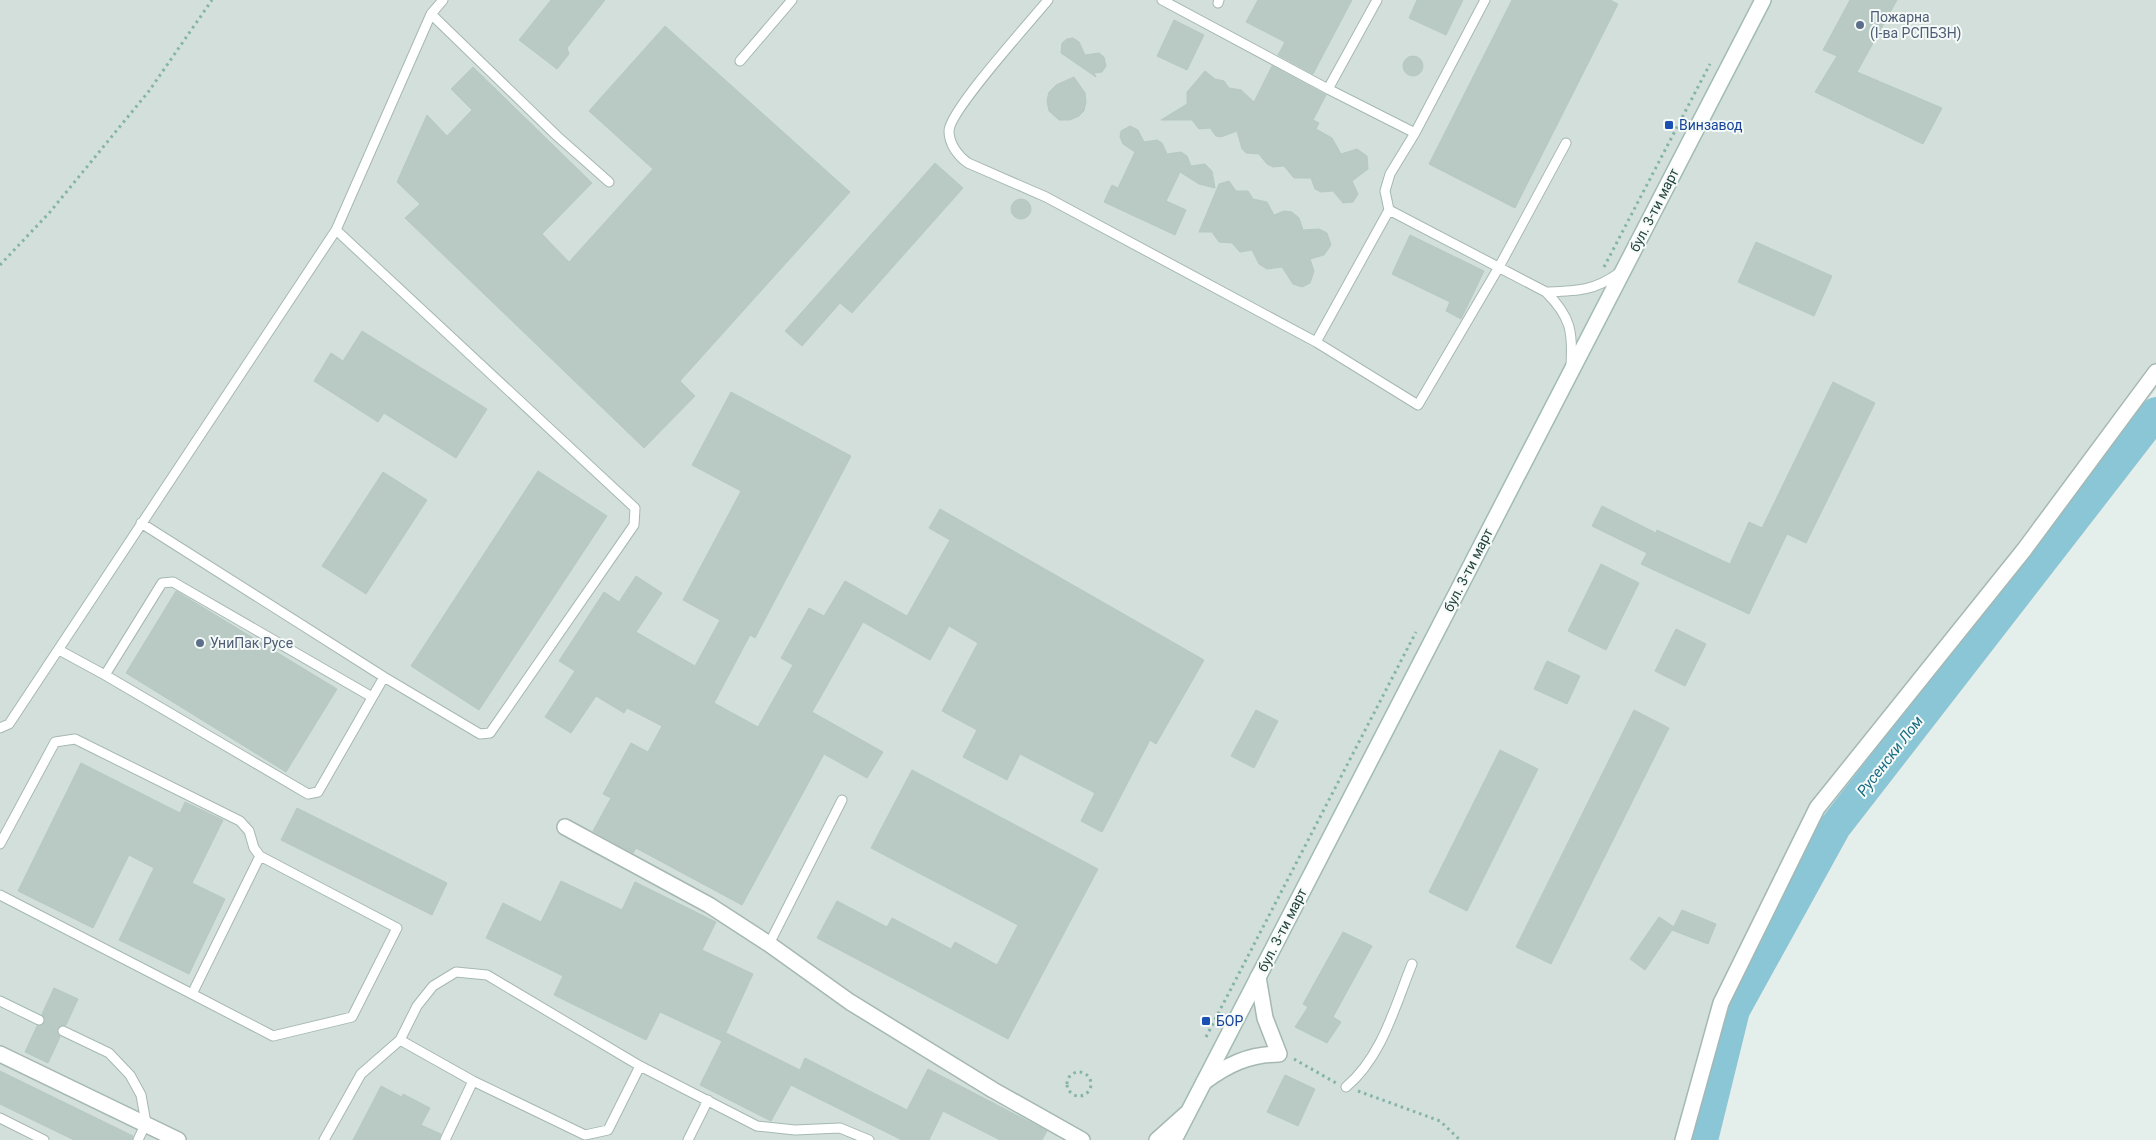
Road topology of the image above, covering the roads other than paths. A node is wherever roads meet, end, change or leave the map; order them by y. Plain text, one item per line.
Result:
1 (443, 0) edge
2 (792, 0) edge
3 (1048, 0) edge
4 (1162, 0) edge
5 (1377, 0) edge
6 (1485, 0) edge
7 (1763, 0) edge
8 (431, 14) junction
9 (740, 61) dead end
10 (1328, 89) junction
11 (1415, 133) junction
12 (1566, 143) dead end
13 (609, 182) dead end
14 (1389, 210) junction
15 (336, 230) junction
16 (1499, 267) junction
17 (1624, 270) junction
18 (1546, 292) junction
19 (1316, 342) junction
20 (1571, 372) junction
21 (2156, 372) edge
22 (141, 523) junction
23 (59, 650) junction
24 (105, 675) junction
25 (384, 677) junction
26 (372, 697) junction
27 (0, 728) edge
28 (842, 800) dead end
29 (565, 827) dead end
30 (0, 844) edge
31 (260, 856) junction
32 (0, 894) edge
33 (769, 944) junction
34 (1412, 964) dead end
35 (1258, 977) junction
36 (192, 994) junction
37 (0, 1001) edge
38 (40, 1020) dead end
39 (63, 1031) dead end
40 (400, 1040) junction
41 (0, 1054) edge
42 (640, 1066) junction
43 (473, 1081) junction
44 (1204, 1082) junction
45 (1346, 1087) road end
46 (708, 1100) junction
47 (1189, 1111) junction
48 (0, 1118) edge
49 (146, 1123) junction
50 (44, 1140) edge
51 (138, 1140) edge
52 (178, 1140) edge
53 (324, 1140) edge
54 (445, 1140) edge
55 (688, 1140) edge
56 (869, 1140) edge
57 (1082, 1140) edge
58 (1157, 1140) edge
59 (1174, 1140) edge
60 (1683, 1140) edge

1 - 8 lane
2 - 9 lane
3 - 19 lane
4 - 10 lane
5 - 10 lane
6 - 11 lane
7 - 17 street, бул. 3-ти март
8 - 13 lane
8 - 15 lane
10 - 11 lane
11 - 14 lane
12 - 16 lane
14 - 16 lane
14 - 19 lane
15 - 22 lane
15 - 25 lane
16 - 18 lane
16 - 19 lane
17 - 18 lane
17 - 20 street, бул. 3-ти март
18 - 20 lane
20 - 35 street, бул. 3-ти март
21 - 60 street
22 - 23 lane
22 - 25 lane
23 - 24 lane
23 - 27 lane
24 - 26 lane
24 - 26 lane
25 - 26 lane
28 - 33 lane
29 - 33 street
30 - 31 lane
31 - 36 lane
31 - 36 lane
32 - 36 lane
33 - 57 street
34 - 45 lane
35 - 44 street, бул. 3-ти март
35 - 44 street
37 - 38 lane
39 - 49 lane
40 - 42 lane
40 - 43 lane
40 - 53 lane
41 - 49 street
42 - 43 lane
42 - 46 lane
43 - 54 lane
44 - 47 street, бул. 3-ти март
46 - 55 lane
46 - 56 lane
47 - 58 street
47 - 59 street, бул. 3-ти март
48 - 50 lane
49 - 51 lane
49 - 52 street

